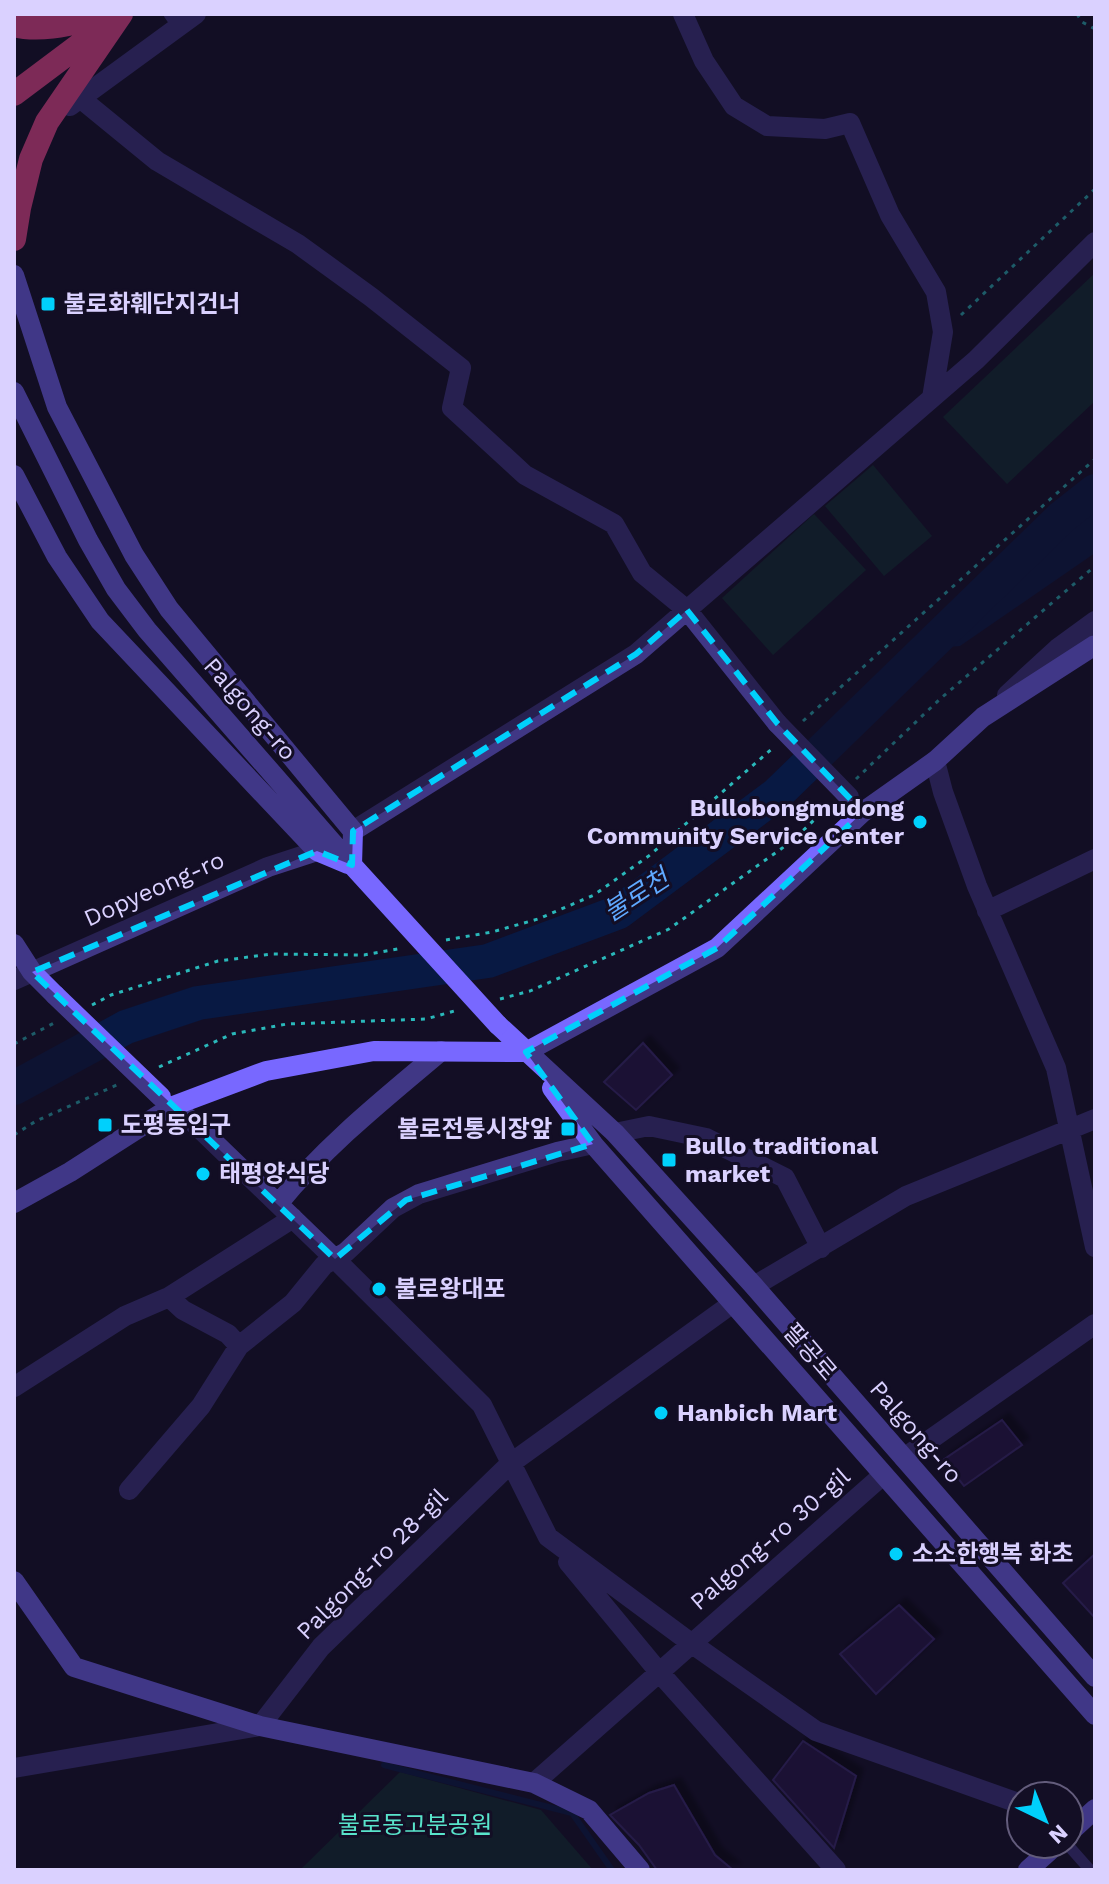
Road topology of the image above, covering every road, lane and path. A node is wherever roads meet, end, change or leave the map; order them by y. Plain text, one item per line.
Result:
1 (114, 14) edge
2 (121, 14) edge
3 (196, 14) edge
4 (683, 14) edge
5 (1077, 14) edge
6 (173, 21) edge
7 (14, 25) edge
8 (1095, 29) edge
9 (14, 94) edge
10 (80, 98) junction
11 (47, 122) junction
12 (1095, 189) edge
13 (14, 239) edge
14 (1095, 242) edge
15 (14, 275) edge
16 (943, 332) junction
17 (14, 392) edge
18 (932, 398) junction
19 (1095, 459) edge
20 (14, 475) edge
21 (1095, 566) edge
22 (687, 610) junction
23 (1095, 621) edge
24 (1095, 645) edge
25 (983, 717) junction
26 (784, 731) junction
27 (935, 761) junction
28 (850, 798) junction
29 (353, 831) junction
30 (317, 851) junction
31 (1095, 859) edge
32 (352, 865) junction
33 (987, 911) junction
34 (435, 942) dead end
35 (14, 944) edge
36 (406, 947) dead end
37 (23, 976) edge
38 (500, 999) dead end
39 (470, 1007) dead end
40 (83, 1009) dead end
41 (55, 1023) dead end
42 (14, 1044) edge
43 (441, 1051) junction
44 (526, 1052) junction
45 (148, 1071) dead end
46 (120, 1084) dead end
47 (167, 1102) junction
48 (1095, 1119) edge
49 (1069, 1128) junction
50 (615, 1133) junction
51 (14, 1135) edge
52 (593, 1144) junction
53 (14, 1203) edge
54 (285, 1211) junction
55 (1095, 1247) edge
56 (821, 1248) junction
57 (335, 1259) junction
58 (754, 1286) junction
59 (169, 1297) junction
60 (733, 1303) junction
61 (1095, 1324) edge
62 (239, 1346) junction
63 (14, 1387) edge
64 (904, 1458) junction
65 (510, 1464) junction
66 (883, 1475) junction
67 (129, 1490) dead end
68 (548, 1537) junction
69 (14, 1581) edge
70 (691, 1643) junction
71 (659, 1672) junction
72 (1095, 1677) edge
73 (1095, 1715) edge
74 (260, 1726) junction
75 (14, 1768) edge
76 (534, 1783) junction
77 (1005, 1798) edge
78 (640, 1870) edge
79 (836, 1870) edge

1 - 7 highway
2 - 9 highway
2 - 11 highway
3 - 6 street
4 - 16 street
5 - 8 path
6 - 10 street
10 - 11 street
10 - 22 street
11 - 13 highway
12 - 16 path
14 - 18 street
15 - 29 main road
16 - 18 street
17 - 32 main road, Palgong-ro
18 - 22 street
19 - 26 path
20 - 30 main road
21 - 28 path
22 - 26 street
22 - 29 street
23 - 25 street
24 - 25 main road
25 - 27 main road
26 - 28 street, bridge
26 - 34 path
27 - 28 main road
27 - 33 street
28 - 38 path
28 - 44 main road
29 - 32 main road
30 - 32 main road
30 - 37 street, Dopyeong-ro
31 - 33 street
32 - 44 main road, Palgong-ro, bridge
33 - 49 street
35 - 37 main road
36 - 40 path
37 - 47 main road, bridge
39 - 45 path
41 - 42 path
43 - 44 main road
43 - 47 main road
43 - 54 street
44 - 50 main road, Palgong-ro
44 - 52 main road, 팔공로
46 - 51 path
47 - 53 main road
47 - 54 street, Palgong-ro 30-gil
48 - 49 street
49 - 55 street
49 - 56 street
50 - 56 street
50 - 58 main road, Palgong-ro
52 - 57 street
52 - 60 main road, 팔공로
54 - 57 street, Palgong-ro 30-gil
54 - 59 street
56 - 58 street
57 - 62 street
57 - 65 street, Palgong-ro 30-gil
58 - 64 main road, Palgong-ro
59 - 62 street
59 - 63 street
60 - 65 street, Palgong-ro 28-gil
60 - 66 main road, 팔공로
61 - 64 street
62 - 67 street
64 - 72 main road, Palgong-ro
65 - 68 street, Palgong-ro 30-gil
65 - 74 street, Palgong-ro 28-gil
66 - 70 street, Palgong-ro 30-gil
66 - 73 main road, 팔공로
68 - 70 street, Palgong-ro 30-gil
68 - 71 street, Palgong-ro 30-gil
69 - 74 main road
70 - 71 street, Palgong-ro 30-gil
70 - 77 street, Palgong-ro 30-gil
71 - 76 street, Palgong-ro 30-gil
71 - 79 street, Palgong-ro 30-gil
74 - 75 street
74 - 76 main road
76 - 78 main road

